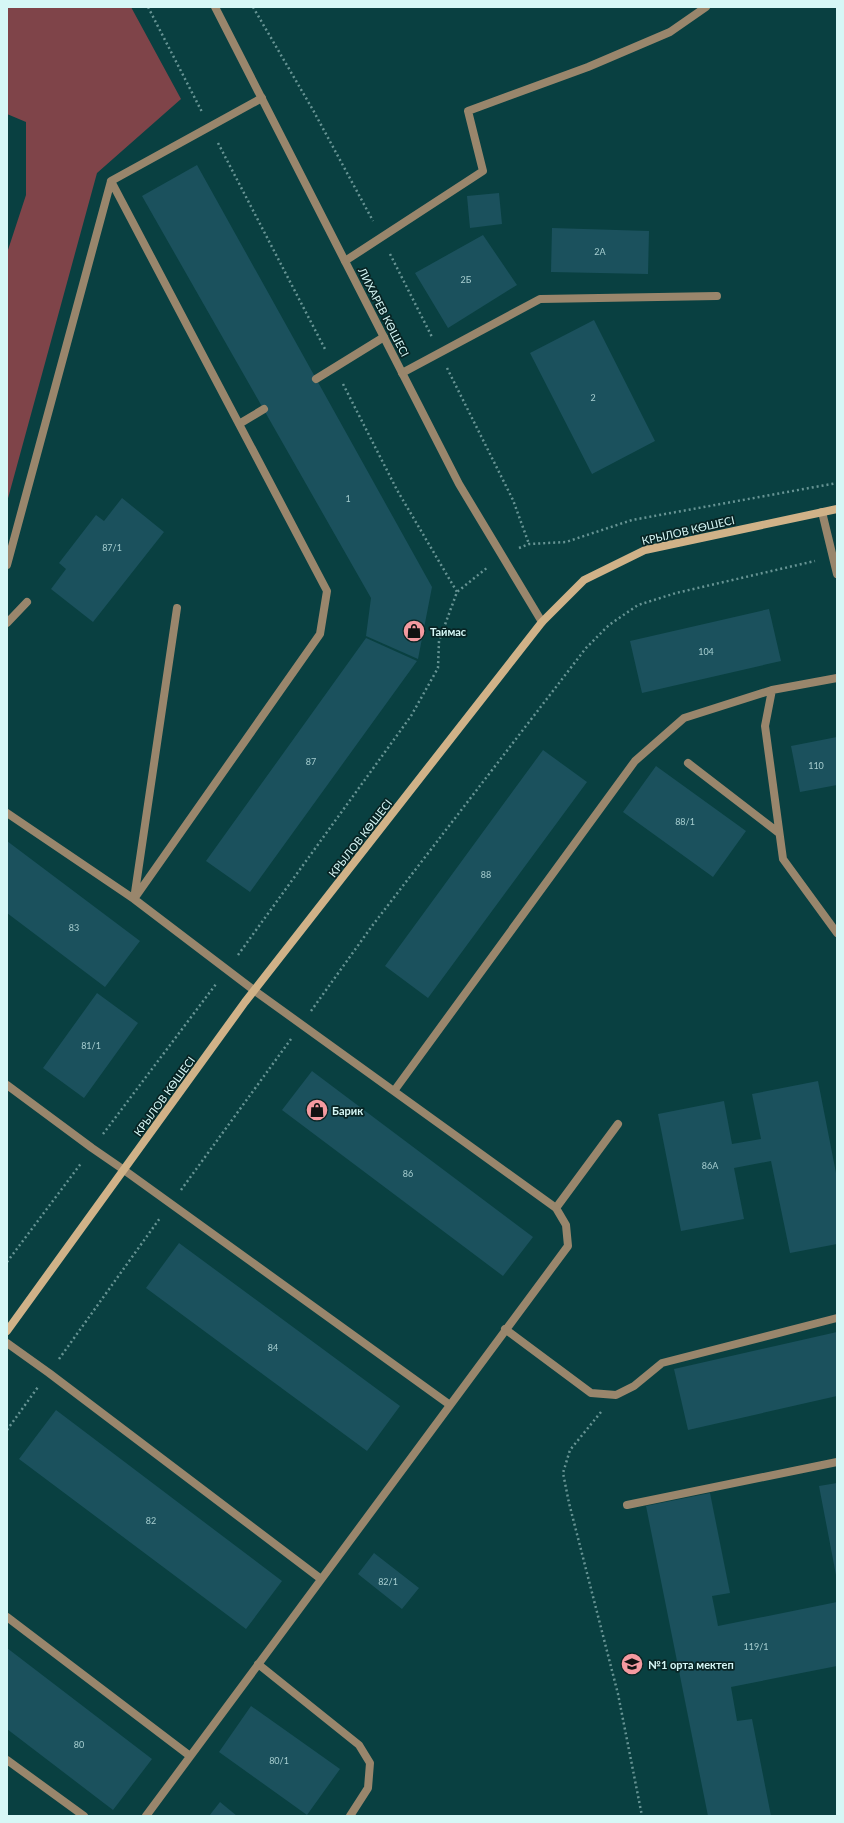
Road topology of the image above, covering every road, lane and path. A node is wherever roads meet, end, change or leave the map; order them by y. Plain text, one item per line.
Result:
1 (148, 7) edge
2 (215, 7) edge
3 (253, 7) edge
4 (706, 7) edge
5 (262, 98) junction
6 (210, 127) junction
7 (111, 181) junction
8 (382, 238) junction
9 (345, 261) junction
10 (717, 296) dead end
11 (384, 337) junction
12 (440, 353) junction
13 (335, 369) junction
14 (402, 373) junction
15 (316, 379) dead end
16 (264, 409) dead end
17 (239, 424) junction
18 (837, 483) edge
19 (837, 509) edge
20 (822, 512) junction
21 (529, 544) junction
22 (502, 556) junction
23 (833, 557) junction
24 (7, 564) edge
25 (837, 574) edge
26 (457, 592) junction
27 (27, 602) dead end
28 (177, 608) dead end
29 (542, 622) junction
30 (7, 624) edge
31 (837, 678) edge
32 (772, 690) junction
33 (688, 763) dead end
34 (7, 813) edge
35 (779, 833) junction
36 (134, 899) junction
37 (837, 933) edge
38 (227, 970) junction
39 (254, 991) junction
40 (301, 1024) junction
41 (7, 1085) edge
42 (394, 1091) junction
43 (618, 1124) dead end
44 (92, 1148) junction
45 (124, 1170) junction
46 (170, 1205) junction
47 (556, 1208) junction
48 (7, 1262) edge
49 (837, 1318) edge
50 (505, 1330) junction
51 (7, 1331) edge
52 (7, 1343) edge
53 (49, 1372) junction
54 (616, 1395) junction
55 (450, 1405) junction
56 (7, 1430) edge
57 (837, 1462) edge
58 (627, 1505) dead end
59 (321, 1579) junction
60 (7, 1617) edge
61 (258, 1664) junction
62 (190, 1756) junction
63 (7, 1760) edge
64 (84, 1816) edge
65 (146, 1816) edge
66 (350, 1816) edge
67 (642, 1816) edge

1 - 6 path
2 - 5 street, ЛИХАРЕВ КӨШЕСІ
3 - 8 path
4 - 8 street
5 - 6 street
5 - 9 street, ЛИХАРЕВ КӨШЕСІ
6 - 7 street
6 - 13 path
7 - 17 street
7 - 24 street
8 - 9 street
8 - 12 path
9 - 11 street, ЛИХАРЕВ КӨШЕСІ
10 - 12 street
11 - 13 street
11 - 14 street, ЛИХАРЕВ КӨШЕСІ
12 - 14 street
12 - 21 path
13 - 15 street
13 - 26 path
14 - 22 street, ЛИХАРЕВ КӨШЕСІ
16 - 17 street
17 - 36 street
18 - 21 path
19 - 20 main road, КРЫЛОВ КӨШЕСІ
20 - 23 street
20 - 29 main road, КРЫЛОВ КӨШЕСІ
21 - 22 path
22 - 26 path
22 - 29 street, ЛИХАРЕВ КӨШЕСІ
23 - 25 street
23 - 40 path
26 - 38 path
27 - 30 street
28 - 36 street
29 - 39 main road, КРЫЛОВ КӨШЕСІ
31 - 32 street
32 - 35 street
32 - 42 street
33 - 35 street
34 - 36 street
35 - 37 street
36 - 38 street
38 - 39 street
38 - 44 path
39 - 40 street
39 - 45 main road, КРЫЛОВ КӨШЕСІ
40 - 42 street
40 - 46 path
41 - 44 street
42 - 47 street
43 - 47 street
44 - 45 street
44 - 48 path
45 - 46 street
45 - 51 main road, КРЫЛОВ КӨШЕСІ
46 - 53 path
46 - 55 street
47 - 50 street
49 - 54 street
50 - 54 street
50 - 55 street
52 - 53 street
53 - 56 path
53 - 59 street
54 - 67 path
55 - 59 street
57 - 58 street
59 - 61 street
60 - 62 street
61 - 62 street
61 - 66 street
62 - 65 street
63 - 64 street

